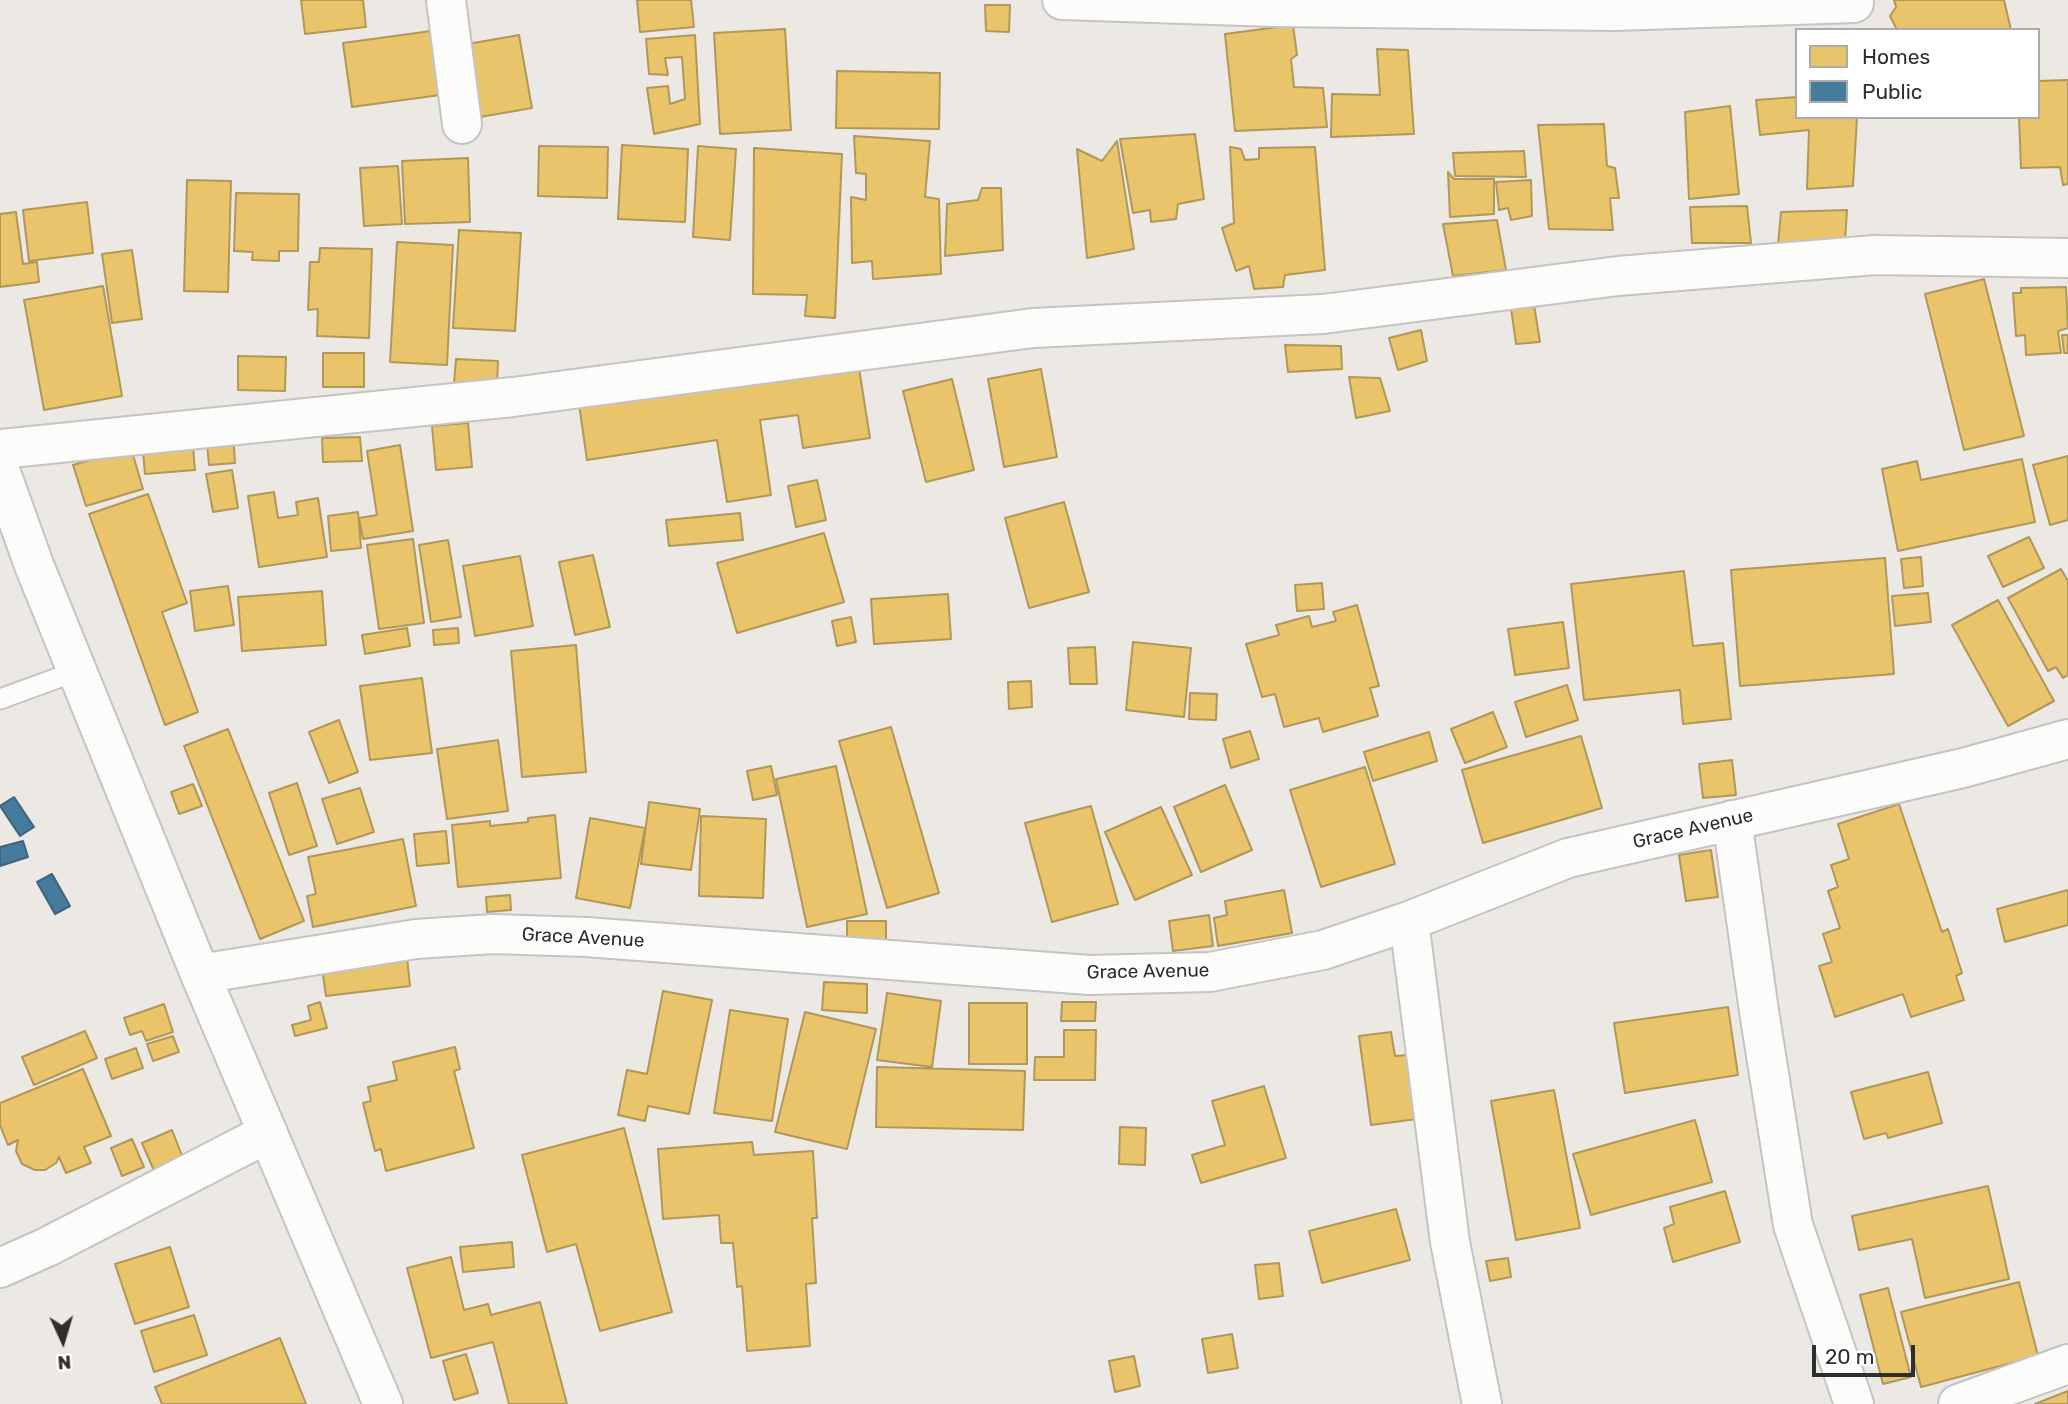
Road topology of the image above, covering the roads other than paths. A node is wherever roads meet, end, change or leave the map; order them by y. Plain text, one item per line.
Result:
1 (446, 0) edge
2 (1062, 0) edge
3 (1854, 3) dead end
4 (462, 124) dead end
5 (2068, 258) edge
6 (0, 449) edge
7 (0, 470) edge
8 (77, 671) junction
9 (0, 699) edge
10 (2068, 739) edge
11 (1731, 820) junction
12 (1409, 920) junction
13 (200, 974) junction
14 (268, 1133) junction
15 (0, 1268) edge
16 (2068, 1364) edge
17 (383, 1404) edge
18 (1482, 1404) edge
19 (1854, 1404) edge
20 (1958, 1404) edge

1 - 4 street
2 - 3 street
5 - 6 street
7 - 8 street
8 - 9 lane
8 - 13 street
10 - 11 street, Grace Avenue
11 - 12 street, Grace Avenue
11 - 19 street
12 - 13 street, Grace Avenue
12 - 18 street
13 - 14 street
14 - 15 street
14 - 17 street
16 - 20 street

